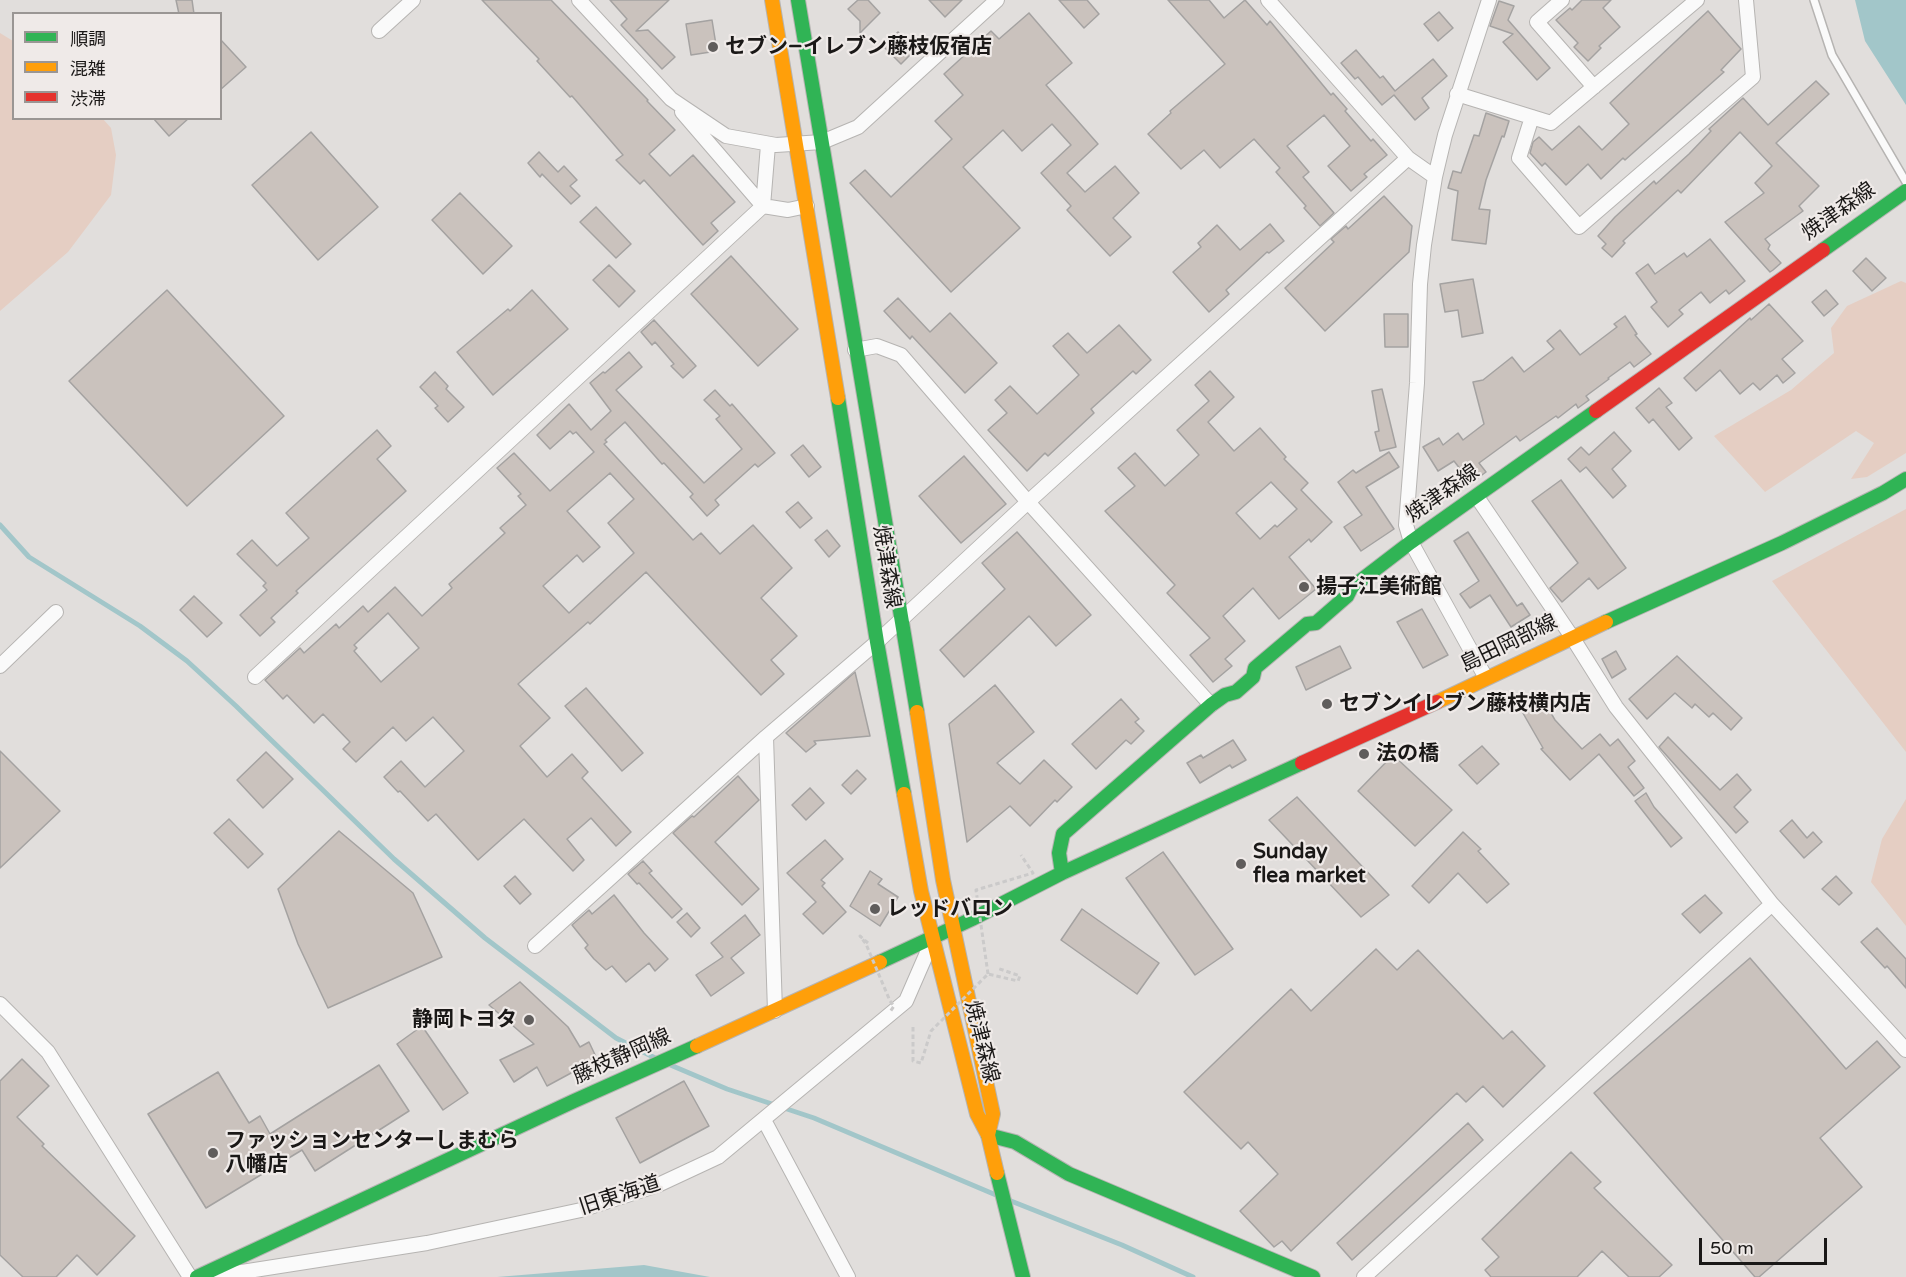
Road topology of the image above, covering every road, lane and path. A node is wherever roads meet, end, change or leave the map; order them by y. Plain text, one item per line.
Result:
1 (413, 0) edge
2 (579, 0) edge
3 (771, 0) edge
4 (798, 0) edge
5 (997, 0) edge
6 (1268, 0) edge
7 (1489, 0) edge
8 (1562, 0) edge
9 (1697, 0) edge
10 (1746, 0) edge
11 (1814, 0) edge
12 (379, 31) dead end
13 (1594, 87) junction
14 (1457, 94) junction
15 (671, 99) junction
16 (1532, 117) junction
17 (822, 142) junction
18 (768, 145) junction
19 (798, 145) junction
20 (1408, 158) junction
21 (1435, 177) junction
22 (1906, 182) edge
23 (1906, 191) edge
24 (763, 206) junction
25 (807, 206) junction
26 (855, 350) junction
27 (1906, 479) edge
28 (1477, 497) junction
29 (1028, 502) junction
30 (1411, 542) junction
31 (56, 612) dead end
32 (902, 619) junction
33 (1572, 637) junction
34 (877, 642) junction
35 (0, 666) edge
36 (255, 677) dead end
37 (1486, 678) junction
38 (1211, 705) junction
39 (766, 736) junction
40 (1021, 855) dead end
41 (1062, 873) junction
42 (1772, 904) junction
43 (952, 929) junction
44 (934, 937) junction
45 (868, 943) dead end
46 (536, 946) dead end
47 (997, 968) dead end
48 (988, 974) junction
49 (0, 1004) edge
50 (775, 1011) junction
51 (890, 1012) dead end
52 (913, 1027) dead end
53 (1906, 1050) edge
54 (768, 1117) junction
55 (988, 1135) junction
56 (190, 1277) edge
57 (197, 1277) edge
58 (210, 1277) edge
59 (848, 1277) edge
60 (1023, 1277) edge
61 (1313, 1277) edge
62 (1364, 1277) edge

1 - 12 street
2 - 15 street
3 - 19 main road, 焼津森線
4 - 17 main road, 焼津森線
5 - 17 street
6 - 20 street
7 - 14 street
8 - 13 street
9 - 13 street
10 - 16 street
11 - 22 lane
13 - 16 street
14 - 16 street
14 - 21 street
15 - 18 street
15 - 24 street
17 - 19 street
17 - 26 main road, 焼津森線
18 - 19 street
18 - 24 street
19 - 25 main road, 焼津森線
20 - 21 street
20 - 29 street
21 - 30 street
23 - 28 main road, 焼津森線
24 - 25 street
24 - 36 street
25 - 34 main road, 焼津森線
26 - 29 street
26 - 32 main road, 焼津森線
27 - 33 main road, 島田岡部線
28 - 30 main road, 焼津森線
28 - 33 street
29 - 32 street
29 - 38 street
30 - 37 street
30 - 38 main road, 焼津森線
31 - 35 street
32 - 34 street
32 - 43 main road, 焼津森線
33 - 37 main road, 島田岡部線
33 - 42 street
34 - 39 street
34 - 44 main road, 焼津森線
37 - 41 main road, 島田岡部線
38 - 41 main road, 焼津森線
39 - 46 street
39 - 50 street
40 - 48 path, bridge
41 - 43 main road, 藤枝静岡線
42 - 53 street
42 - 62 street
43 - 44 main road, 藤枝静岡線
43 - 55 main road, 焼津森線
44 - 50 main road, 藤枝静岡線
44 - 54 street, 旧東海道
44 - 55 main road, 焼津森線
45 - 51 path, bridge
47 - 48 path, bridge
48 - 52 path, bridge
49 - 56 street
50 - 57 main road, 藤枝静岡線
54 - 58 street, 旧東海道
54 - 59 street
55 - 60 main road, 焼津森線
55 - 61 main road

